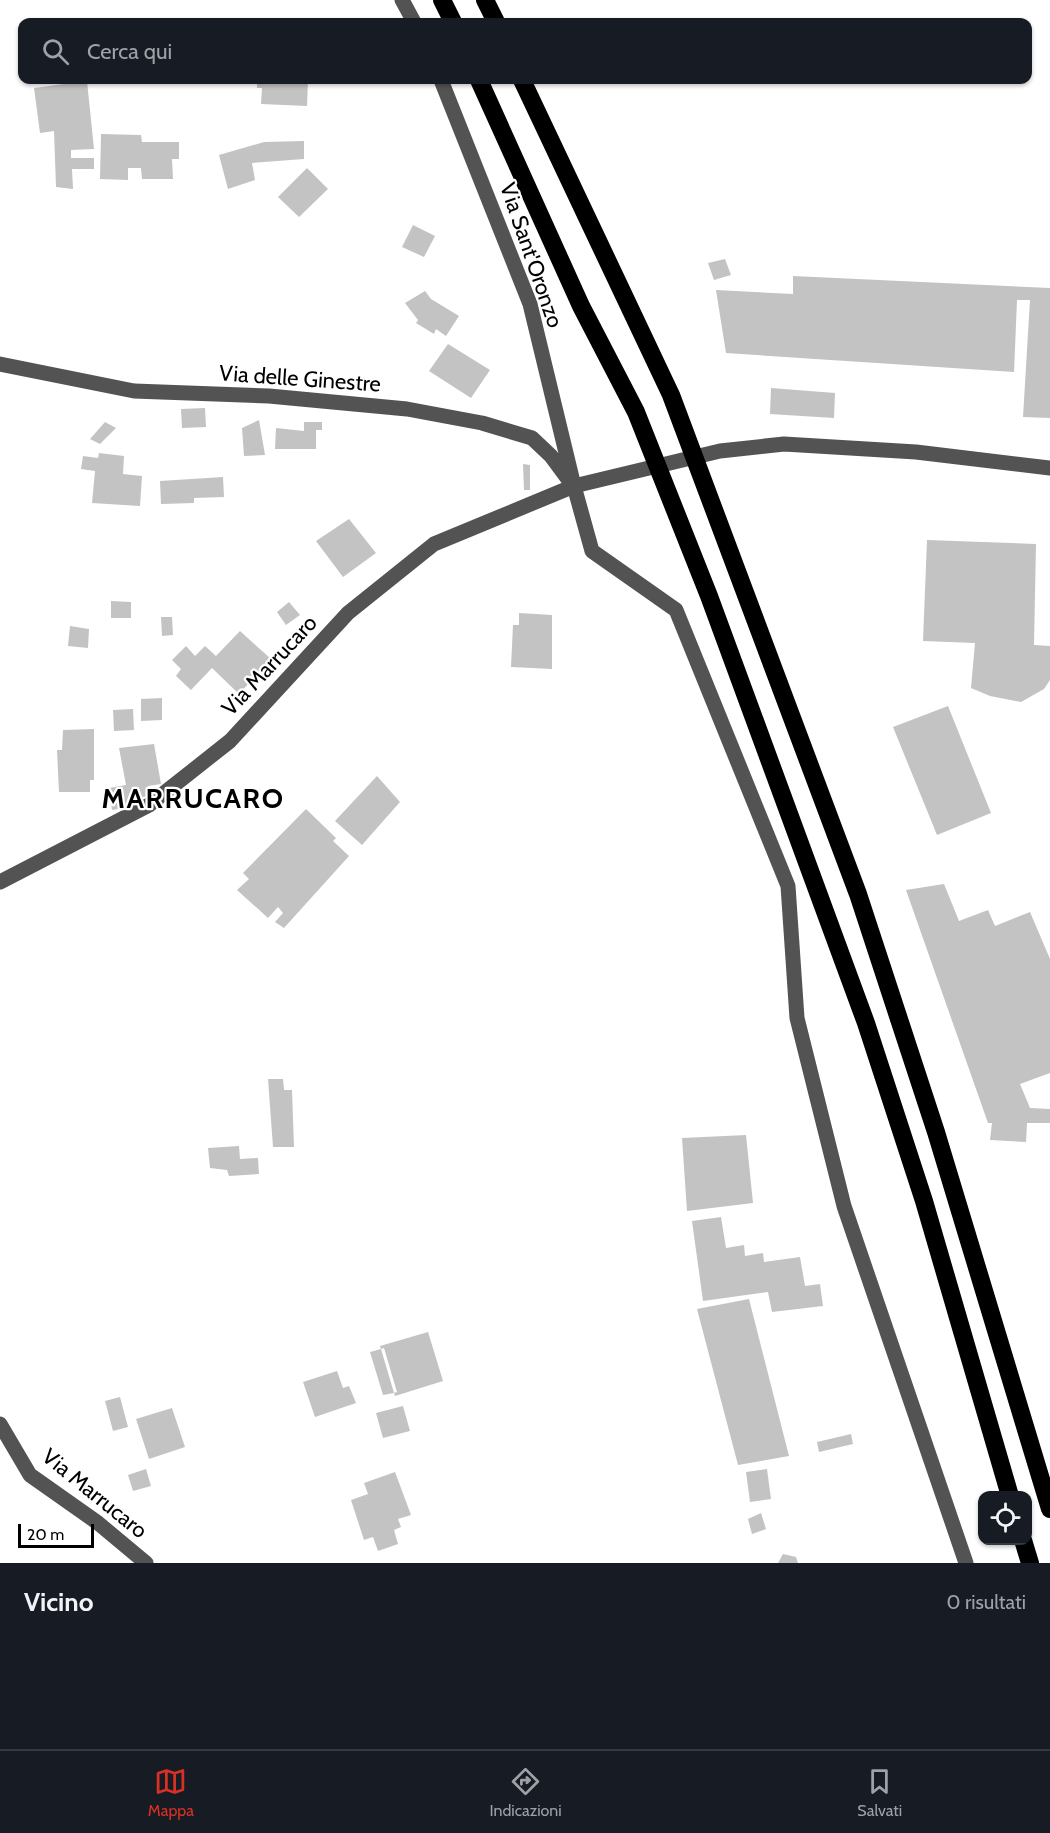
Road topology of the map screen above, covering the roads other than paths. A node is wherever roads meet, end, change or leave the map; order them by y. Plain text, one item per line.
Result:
1 (402, 0) edge
2 (442, 0) edge
3 (485, 0) edge
4 (412, 18) edge
5 (451, 18) edge
6 (494, 18) edge
7 (443, 84) edge
8 (481, 84) edge
9 (524, 84) edge
10 (0, 364) edge
11 (1050, 468) edge
12 (574, 486) junction
13 (0, 882) edge
14 (0, 1424) edge
15 (1009, 1491) edge
16 (1050, 1509) edge
17 (1025, 1545) edge
18 (146, 1563) edge
19 (966, 1563) edge
20 (1030, 1563) edge

1 - 4 street
2 - 5 highway
3 - 6 highway
7 - 12 street, Via Sant'Oronzo
8 - 15 highway
9 - 16 highway
10 - 12 street, Via delle Ginestre
11 - 12 street, Via Marrucaro
12 - 13 street, Via Marrucaro
12 - 19 street, Via Sant'Oronzo
14 - 18 street, Via Marrucaro
17 - 20 highway

